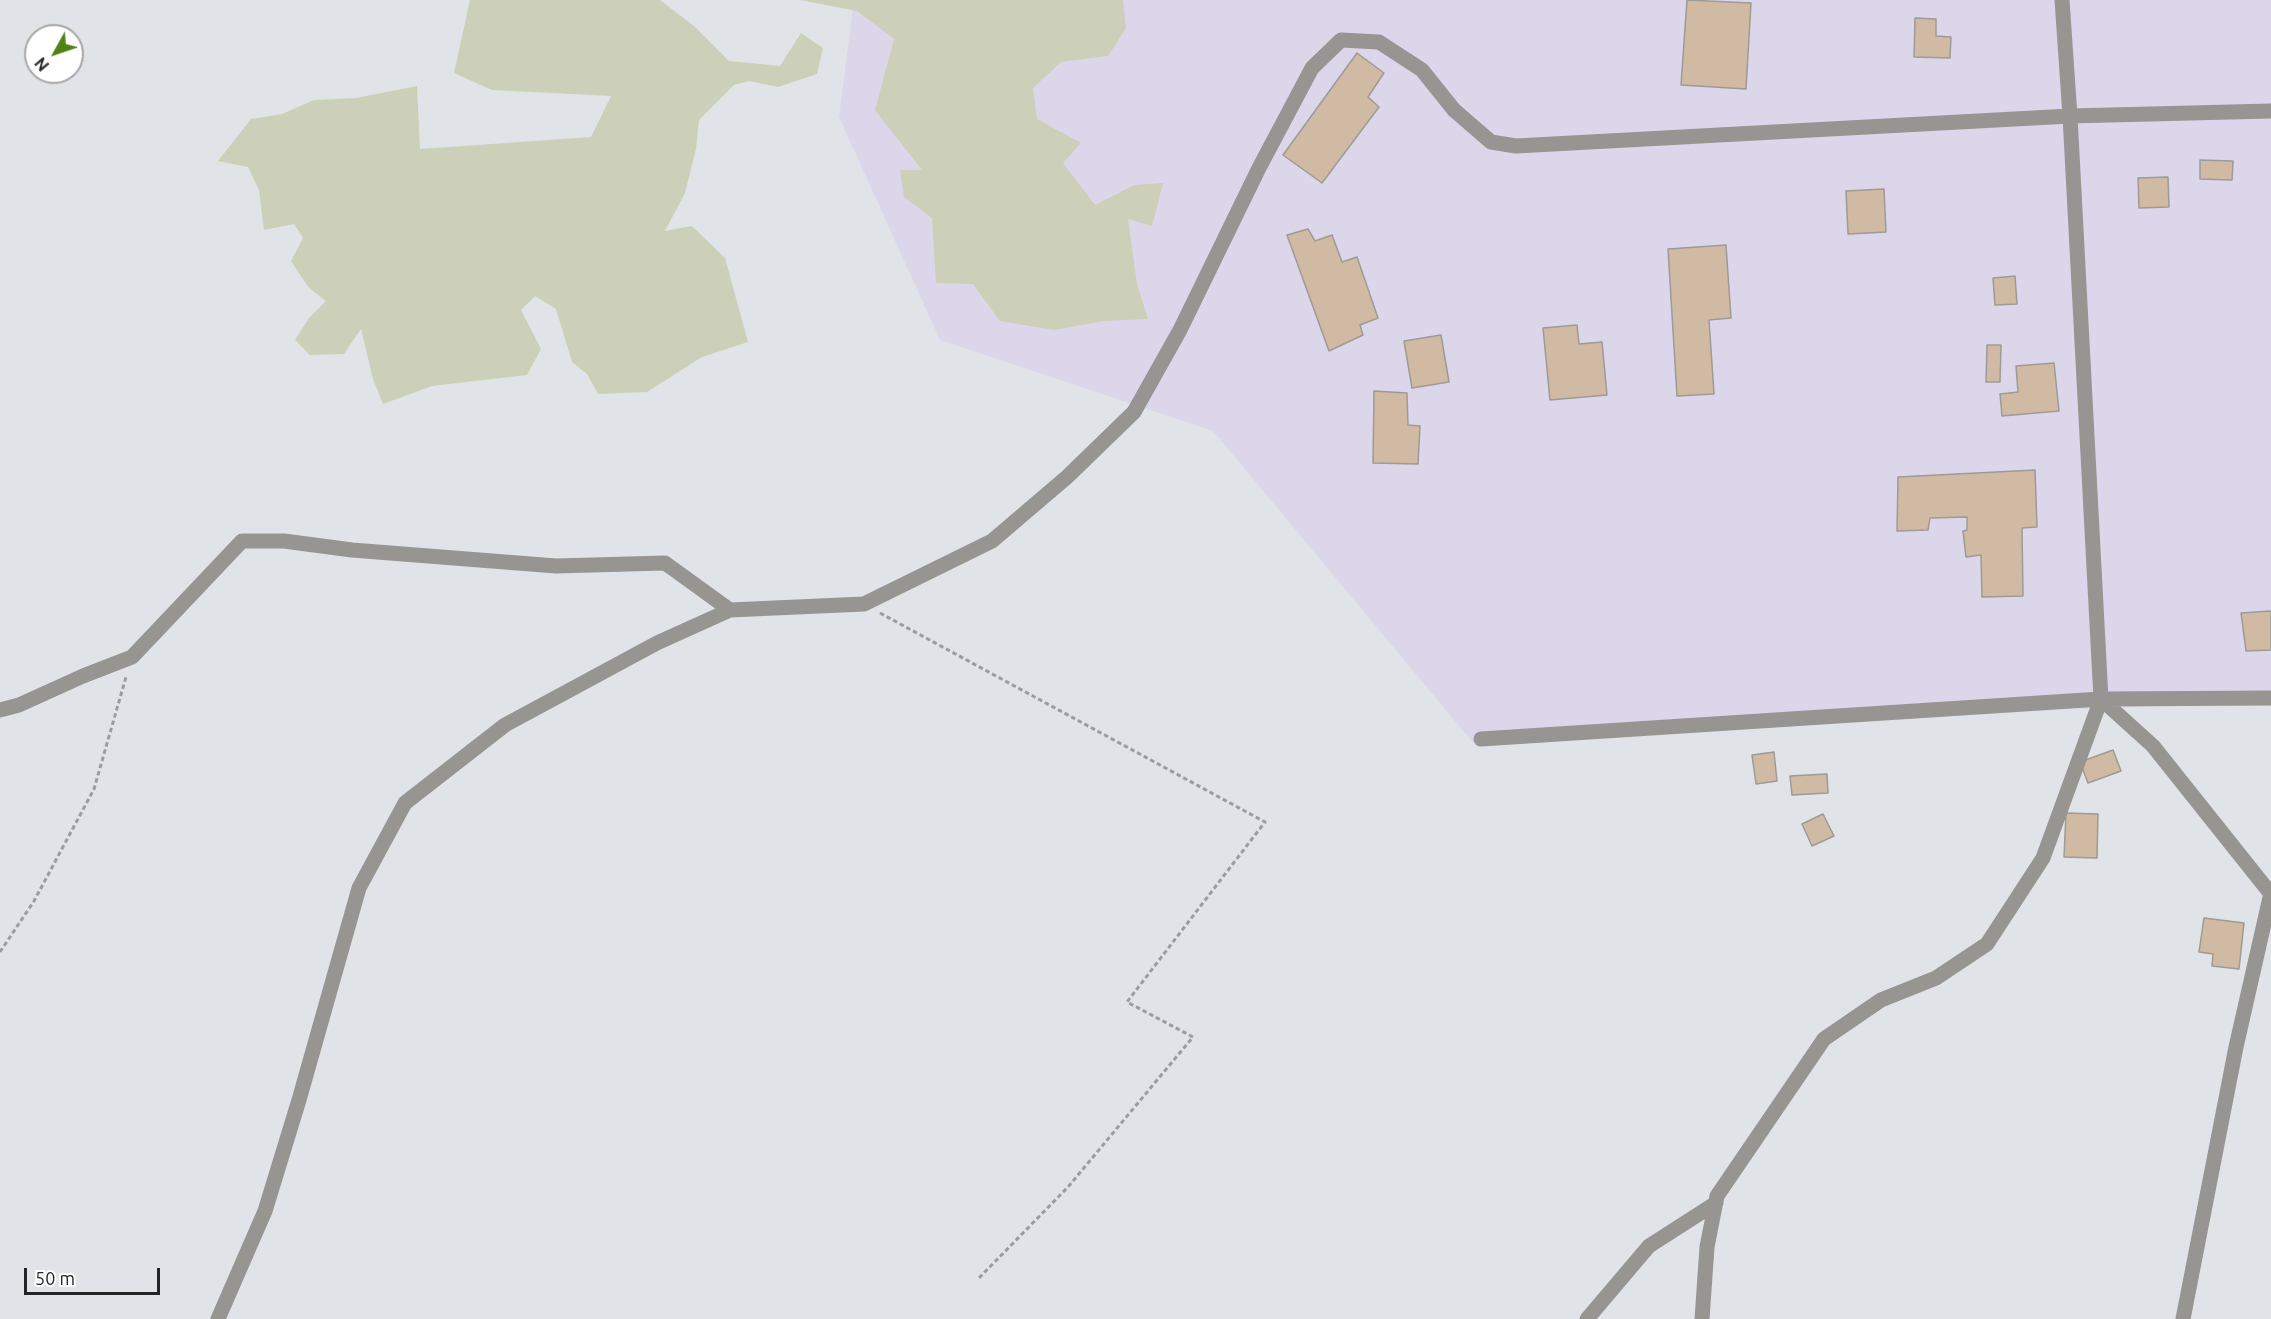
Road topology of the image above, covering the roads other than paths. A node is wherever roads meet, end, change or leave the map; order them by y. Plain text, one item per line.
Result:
1 (2062, 0) edge
2 (2271, 111) edge
3 (2070, 116) junction
4 (730, 610) junction
5 (2271, 698) edge
6 (2101, 699) junction
7 (0, 710) edge
8 (1481, 739) dead end
9 (2271, 893) edge
10 (1716, 1203) junction
11 (218, 1319) edge
12 (1587, 1319) edge
13 (1702, 1319) edge
14 (2183, 1319) edge

1 - 3 street
2 - 3 street
3 - 4 street
3 - 6 street
4 - 7 street
4 - 11 street
5 - 6 street
6 - 8 street
6 - 9 street
6 - 10 street
9 - 14 street
10 - 12 street
10 - 13 street

